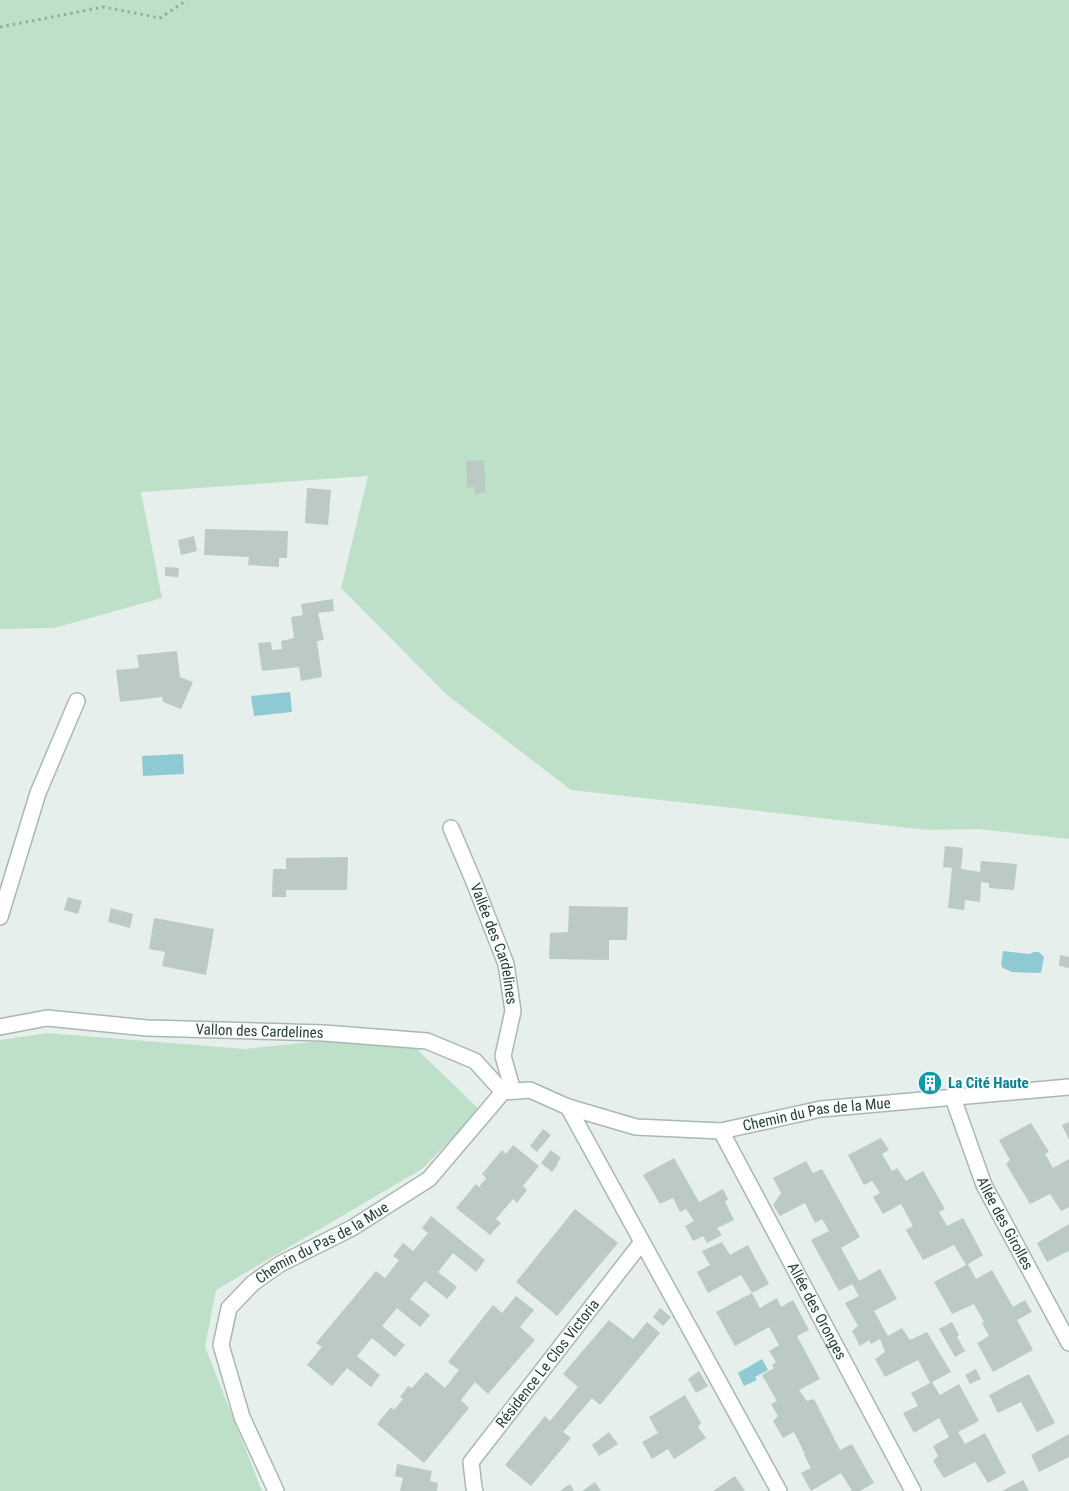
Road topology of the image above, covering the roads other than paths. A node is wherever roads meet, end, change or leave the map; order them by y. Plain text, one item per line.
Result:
1 (77, 701) dead end
2 (451, 828) dead end
3 (0, 917) edge
4 (0, 1027) edge
5 (1069, 1087) edge
6 (508, 1092) junction
7 (952, 1098) junction
8 (568, 1107) junction
9 (721, 1131) junction
10 (642, 1242) junction
11 (1069, 1343) edge
12 (276, 1491) edge
13 (475, 1491) edge
14 (779, 1491) edge
15 (913, 1491) edge

1 - 3 street
2 - 6 street, Vallée des Cardelines
4 - 6 street, Vallon des Cardelines
5 - 7 street, Chemin du Pas de la Mue
6 - 8 street, Chemin du Pas de la Mue
6 - 12 street, Chemin du Pas de la Mue
7 - 9 street, Chemin du Pas de la Mue
7 - 11 street, Allée des Girolles
8 - 9 street, Chemin du Pas de la Mue
8 - 10 street
9 - 15 street, Allée des Oronges
10 - 13 street, Résidence Le Clos Victoria
10 - 14 street

